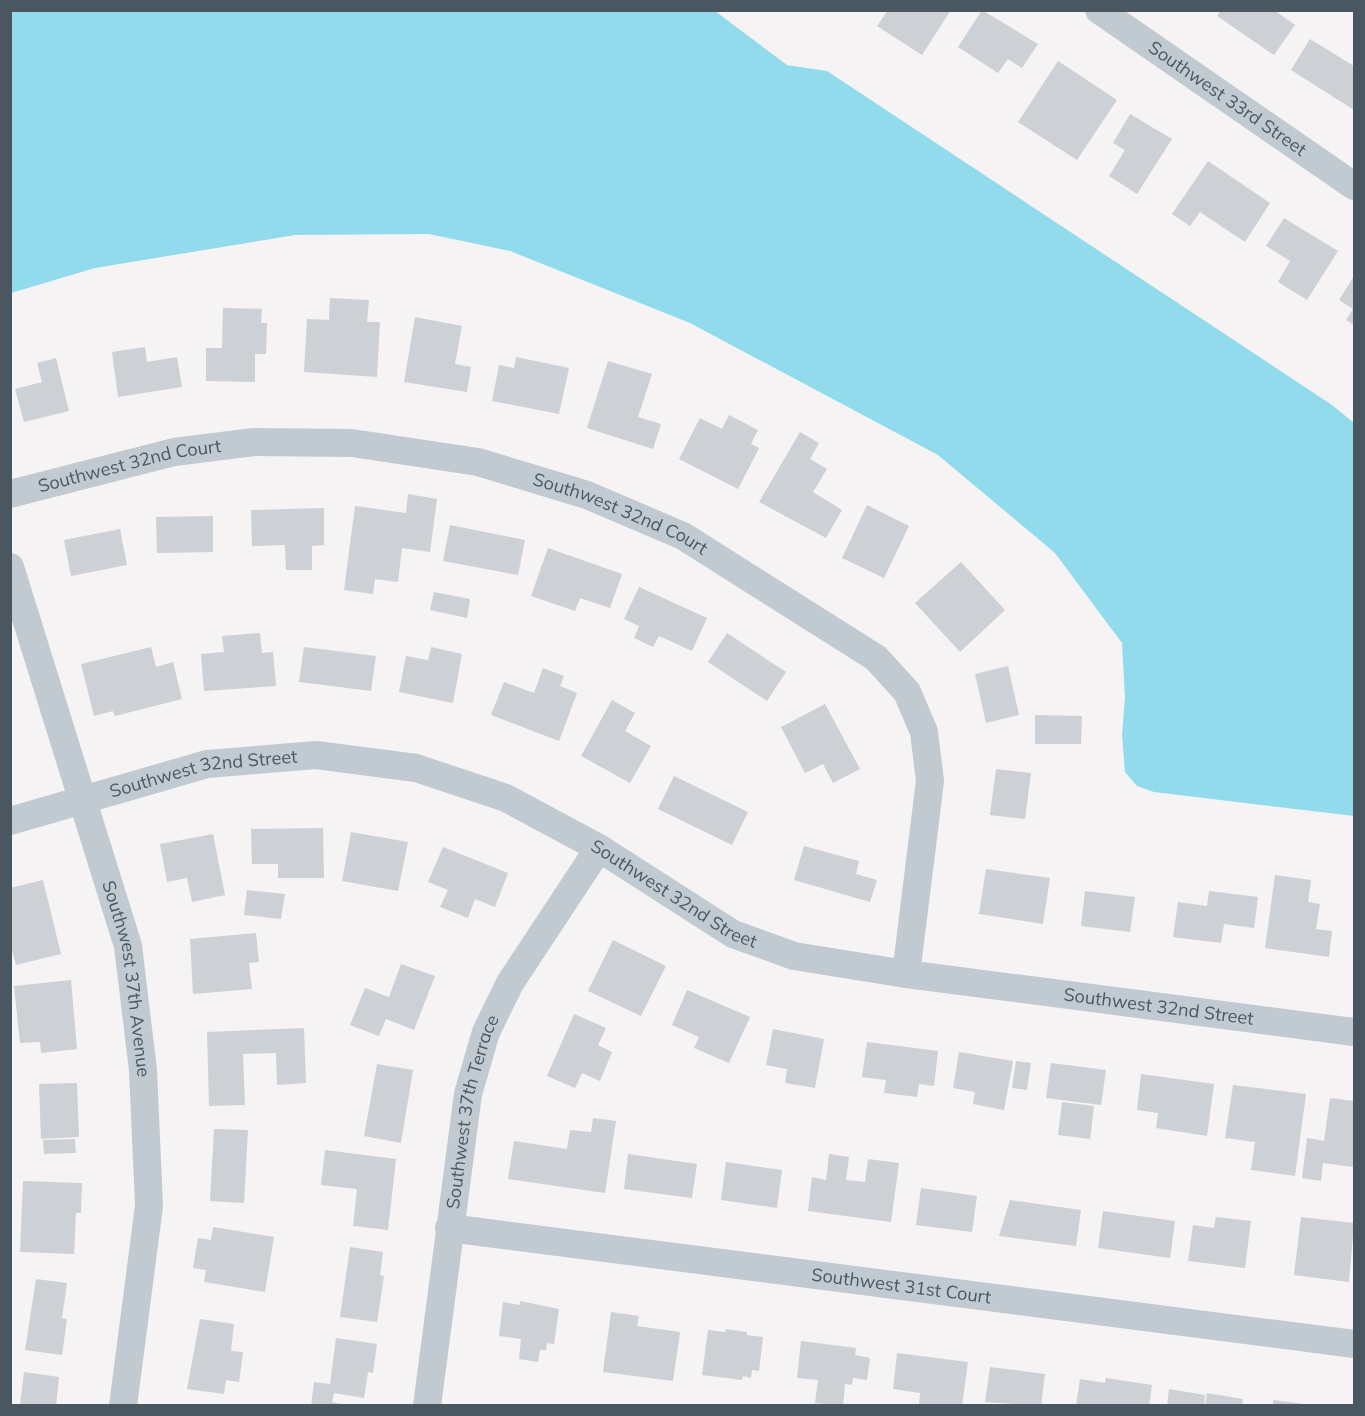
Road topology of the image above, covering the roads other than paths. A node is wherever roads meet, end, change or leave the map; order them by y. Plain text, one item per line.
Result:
1 (1099, 10) edge
2 (1354, 186) edge
3 (10, 494) edge
4 (10, 567) edge
5 (84, 799) junction
6 (10, 821) edge
7 (599, 848) junction
8 (906, 974) junction
9 (1354, 1032) edge
10 (449, 1228) junction
11 (1354, 1344) edge
12 (123, 1406) edge
13 (427, 1406) edge

1 - 2 street, Southwest 33rd Street
3 - 8 street, Southwest 32nd Court
4 - 5 street, Southwest 37th Avenue
5 - 6 street, Southwest 32nd Street
5 - 7 street, Southwest 32nd Street
5 - 12 street, Southwest 37th Avenue
7 - 8 street, Southwest 32nd Street
7 - 10 street, Southwest 37th Terrace
8 - 9 street, Southwest 32nd Street
10 - 11 street, Southwest 31st Court
10 - 13 street, Southwest 37th Terrace

